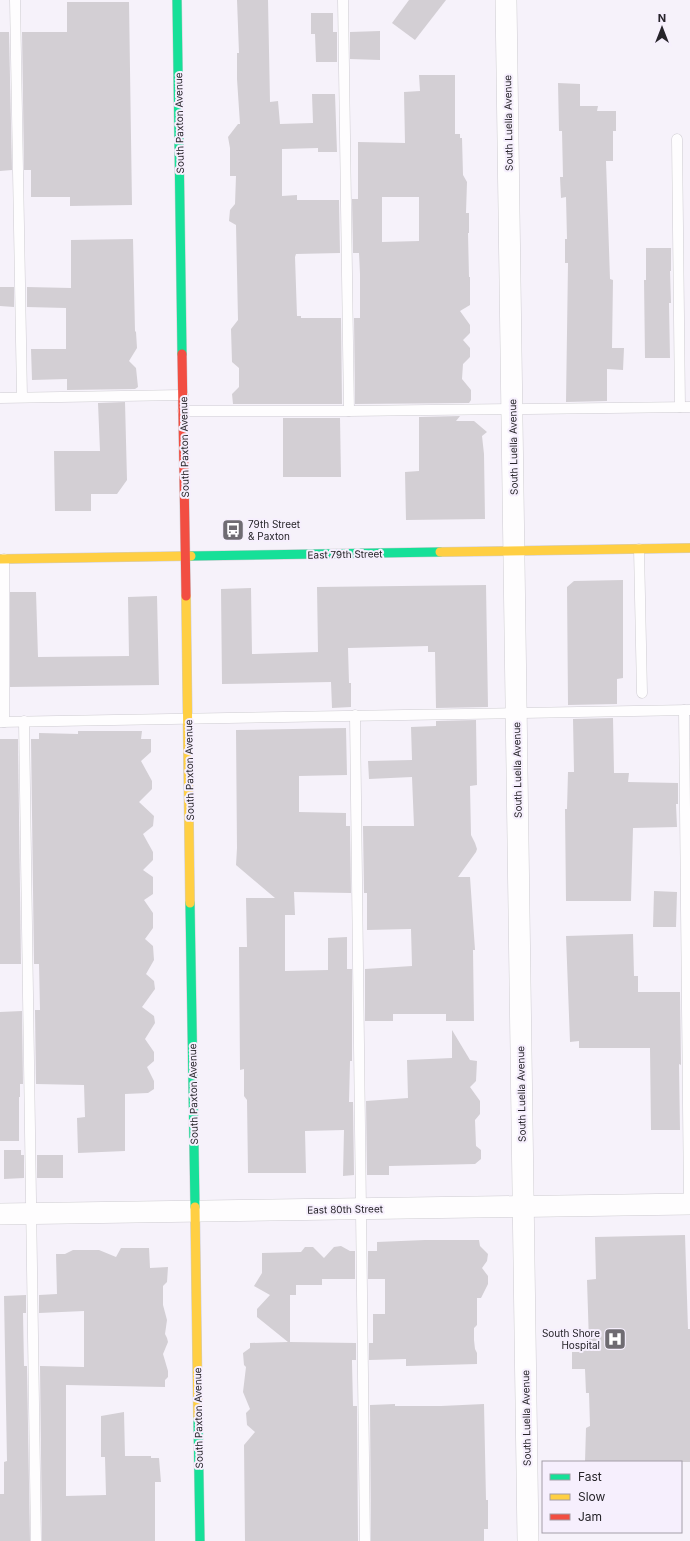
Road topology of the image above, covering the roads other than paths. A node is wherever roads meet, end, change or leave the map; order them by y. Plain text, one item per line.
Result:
1 (15, 0) edge
2 (177, 0) edge
3 (343, 0) edge
4 (506, 0) edge
5 (677, 140) dead end
6 (183, 395) junction
7 (22, 397) junction
8 (0, 398) edge
9 (685, 407) edge
10 (512, 409) junction
11 (183, 411) junction
12 (349, 411) junction
13 (690, 548) edge
14 (639, 549) junction
15 (514, 551) junction
16 (186, 556) junction
17 (2, 559) edge
18 (642, 693) dead end
19 (687, 710) edge
20 (516, 713) junction
21 (355, 716) junction
22 (188, 718) junction
23 (24, 721) junction
24 (2, 722) edge
25 (689, 1204) edge
26 (523, 1206) junction
27 (361, 1209) junction
28 (195, 1211) junction
29 (0, 1214) edge
30 (31, 1214) junction
31 (36, 1541) edge
32 (200, 1541) edge
33 (364, 1541) edge
34 (528, 1541) edge

1 - 7 lane
2 - 6 street, South Paxton Avenue
3 - 12 lane
4 - 10 street, South Luella Avenue
5 - 9 lane
6 - 7 lane
6 - 11 street, South Paxton Avenue
7 - 8 lane
9 - 10 lane
10 - 12 lane
10 - 15 street, South Luella Avenue
11 - 12 lane
11 - 16 street, South Paxton Avenue
13 - 14 street, East 79th Street
14 - 15 street, East 79th Street
14 - 18 lane
15 - 16 street, East 79th Street
15 - 20 street, South Luella Avenue
16 - 17 street, East 79th Street
16 - 22 street, South Paxton Avenue
17 - 24 lane
19 - 20 lane
19 - 25 lane
20 - 21 lane
20 - 26 street, South Luella Avenue
21 - 22 lane
21 - 27 lane
22 - 23 lane
22 - 28 street, South Paxton Avenue
23 - 24 lane
23 - 30 lane
25 - 26 street, East 80th Street
26 - 27 street, East 80th Street
26 - 34 street, South Luella Avenue
27 - 28 street, East 80th Street
27 - 33 lane
28 - 30 street, East 80th Street
28 - 32 street, South Paxton Avenue
29 - 30 street, East 80th Street
30 - 31 lane

